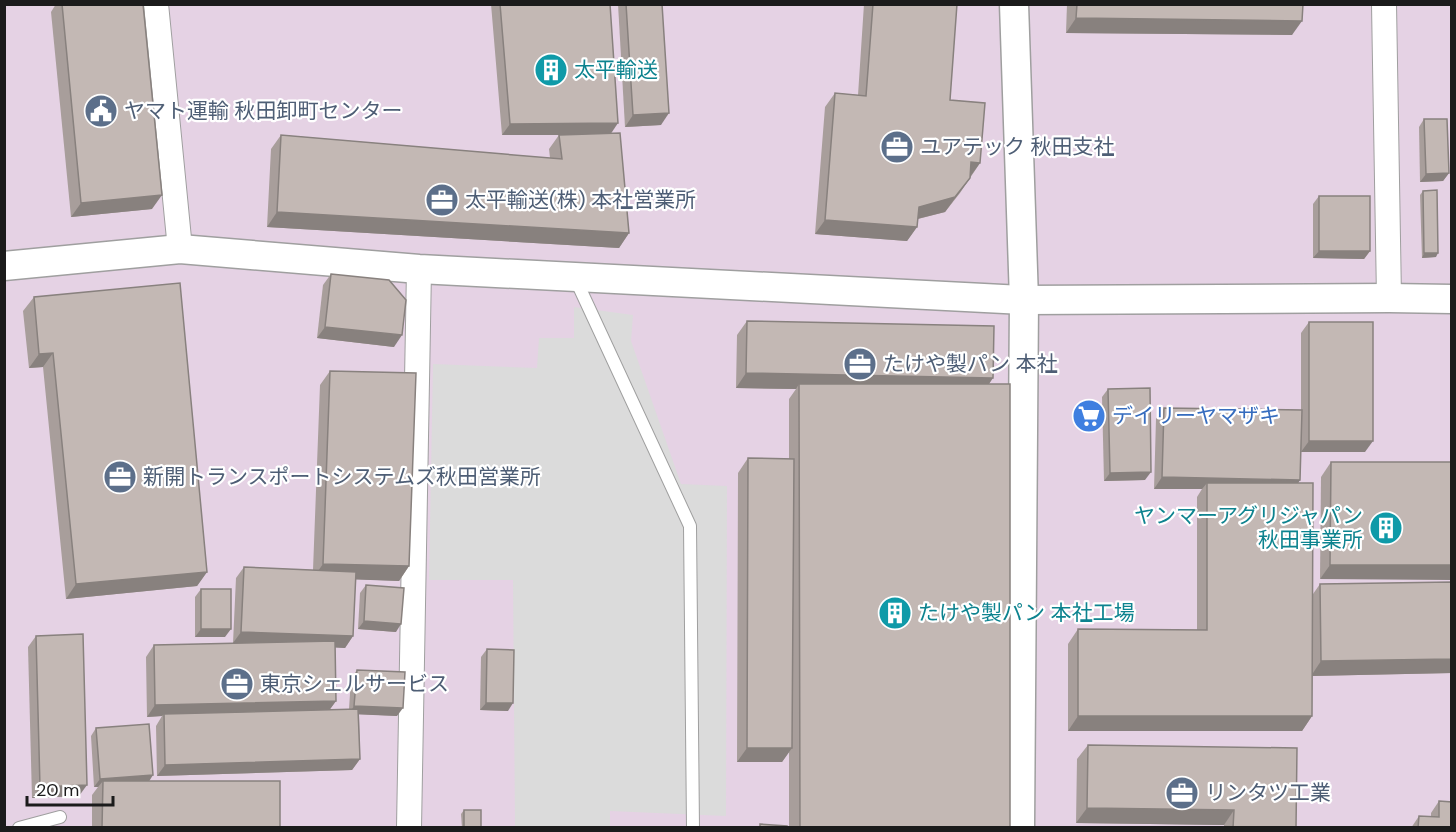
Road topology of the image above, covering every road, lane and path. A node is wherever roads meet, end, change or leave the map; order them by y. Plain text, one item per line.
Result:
1 (156, 4) edge
2 (1014, 4) edge
3 (1384, 4) edge
4 (180, 249) junction
5 (4, 266) edge
6 (419, 269) junction
7 (574, 277) junction
8 (1389, 298) junction
9 (1452, 298) edge
10 (1024, 300) junction
11 (60, 817) dead end
12 (19, 828) edge
13 (409, 828) edge
14 (693, 828) edge
15 (1020, 828) edge

1 - 4 street
2 - 10 street
3 - 8 street
4 - 5 street
4 - 6 street
6 - 7 street
6 - 13 street
7 - 10 street
7 - 14 lane
8 - 9 street
8 - 10 street
10 - 15 street
11 - 12 lane

